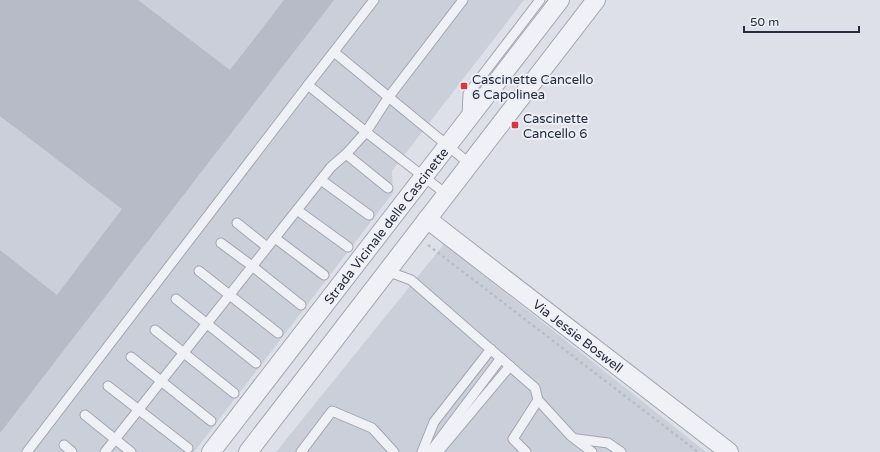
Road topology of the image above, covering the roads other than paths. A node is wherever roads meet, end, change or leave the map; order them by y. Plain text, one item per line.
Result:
1 (374, 0) edge
2 (463, 0) edge
3 (540, 0) edge
4 (560, 0) edge
5 (596, 0) edge
6 (334, 52) junction
7 (505, 71) junction
8 (308, 85) junction
9 (528, 88) junction
10 (388, 98) junction
11 (466, 121) junction
12 (366, 132) junction
13 (447, 146) junction
14 (346, 154) junction
15 (470, 164) junction
16 (424, 176) junction
17 (321, 180) junction
18 (388, 188) dead end
19 (446, 194) junction
20 (296, 210) junction
21 (369, 215) dead end
22 (427, 219) junction
23 (237, 223) dead end
24 (275, 238) junction
25 (221, 243) dead end
26 (267, 247) junction
27 (348, 247) dead end
28 (252, 266) junction
29 (199, 271) dead end
30 (387, 271) junction
31 (324, 275) dead end
32 (229, 295) junction
33 (176, 299) dead end
34 (301, 306) dead end
35 (206, 324) junction
36 (154, 330) dead end
37 (278, 333) dead end
38 (491, 349) junction
39 (183, 354) junction
40 (131, 357) dead end
41 (501, 358) junction
42 (256, 363) dead end
43 (510, 366) junction
44 (161, 381) junction
45 (108, 386) dead end
46 (234, 393) dead end
47 (538, 400) junction
48 (138, 410) junction
49 (85, 416) dead end
50 (211, 421) dead end
51 (115, 439) junction
52 (575, 439) junction
53 (64, 445) dead end
54 (188, 448) dead end
55 (27, 452) edge
56 (72, 452) edge
57 (105, 452) edge
58 (131, 452) edge
59 (211, 452) edge
60 (248, 452) edge
61 (301, 452) edge
62 (394, 452) edge
63 (422, 452) edge
64 (430, 452) edge
65 (438, 452) edge
66 (526, 452) edge
67 (592, 452) edge
68 (621, 452) edge
69 (729, 452) edge

1 - 6 lane
2 - 10 lane
3 - 11 lane
4 - 7 street, Strada Vicinale delle Cascinette
5 - 9 street
6 - 8 lane
6 - 10 lane
7 - 9 street
7 - 11 street, Strada Vicinale delle Cascinette
8 - 12 lane
8 - 55 lane
9 - 15 street
10 - 12 lane
10 - 13 lane
11 - 13 street, Strada Vicinale delle Cascinette
12 - 14 lane
12 - 16 lane
13 - 15 lane
13 - 16 street, Strada Vicinale delle Cascinette
14 - 17 lane
14 - 18 lane
15 - 19 street
16 - 19 lane
16 - 59 street, Strada Vicinale delle Cascinette
17 - 20 lane
17 - 21 lane
19 - 22 street
20 - 24 lane
20 - 27 lane
22 - 30 street
22 - 69 street, Via Jessie Boswell
23 - 26 lane
24 - 26 lane
24 - 31 lane
25 - 28 lane
26 - 28 lane
28 - 32 lane
28 - 34 lane
29 - 32 lane
30 - 38 lane
30 - 60 street
32 - 35 lane
32 - 37 lane
33 - 35 lane
35 - 39 lane
35 - 42 lane
36 - 39 lane
38 - 41 lane
38 - 63 lane
39 - 44 lane
39 - 46 lane
40 - 44 lane
41 - 43 lane
41 - 64 lane
43 - 47 lane
43 - 65 lane
44 - 48 lane
44 - 50 lane
45 - 48 lane
47 - 52 lane
47 - 66 lane
48 - 51 lane
48 - 54 lane
49 - 51 lane
51 - 57 lane
51 - 58 lane
52 - 67 lane
52 - 68 lane
53 - 56 lane
61 - 62 lane

